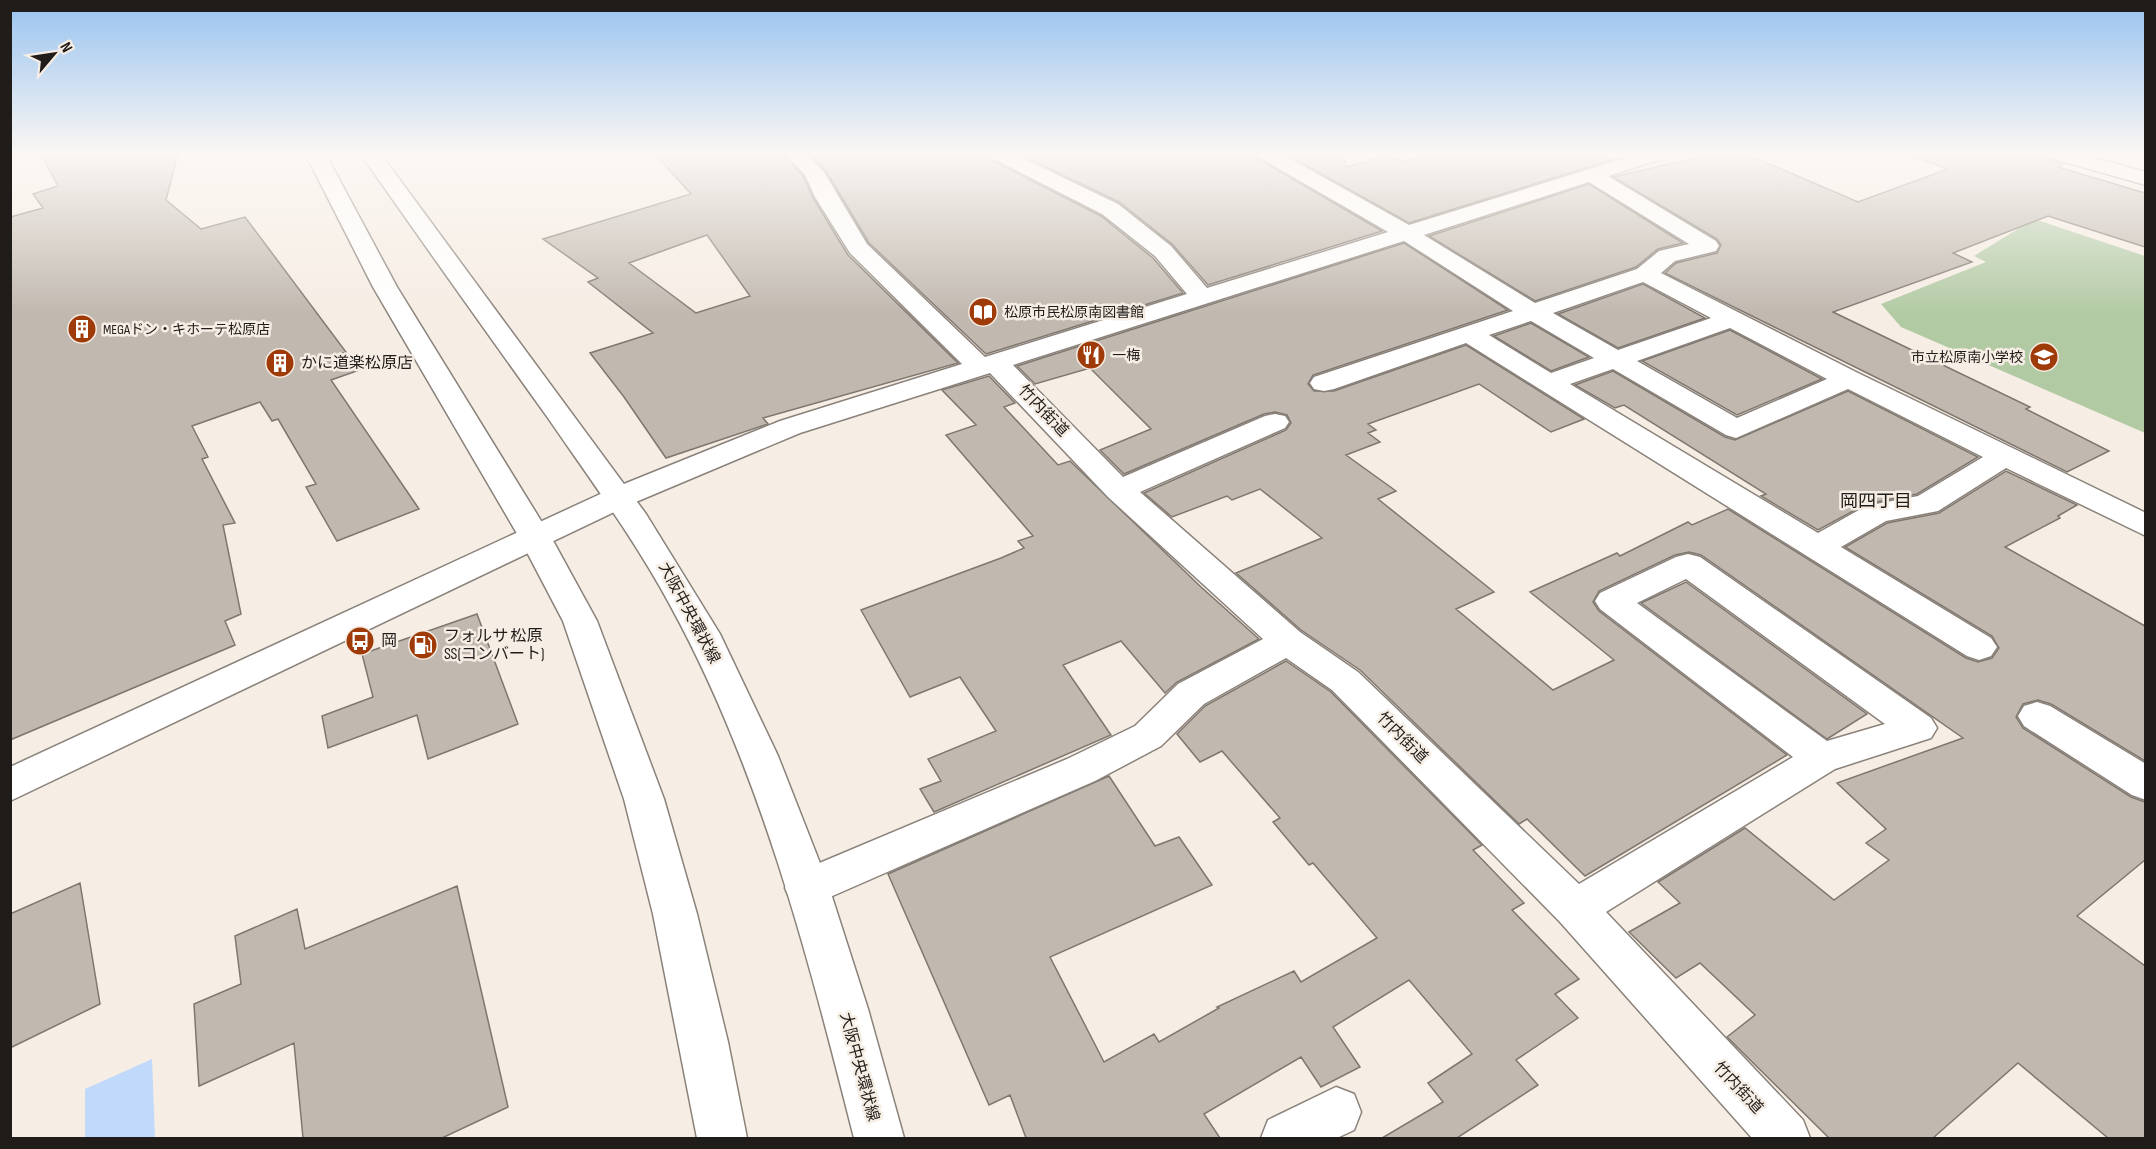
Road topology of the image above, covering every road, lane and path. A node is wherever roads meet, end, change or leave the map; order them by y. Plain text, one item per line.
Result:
1 (343, 207) edge
2 (409, 207) edge
3 (832, 207) edge
4 (1105, 207) edge
5 (1360, 207) edge
6 (1488, 207) edge
7 (1644, 207) edge
8 (1405, 232) junction
9 (1645, 274) junction
10 (1202, 297) junction
11 (1535, 311) junction
12 (1732, 319) junction
13 (1469, 334) junction
14 (1616, 359) junction
15 (987, 364) junction
16 (1848, 379) junction
17 (1324, 382) dead end
18 (1548, 383) junction
19 (1275, 423) dead end
20 (2005, 456) junction
21 (1119, 490) junction
22 (620, 497) junction
23 (2145, 526) edge
24 (535, 537) junction
25 (1816, 548) junction
26 (1288, 641) junction
27 (1979, 647) dead end
28 (2037, 716) dead end
29 (1822, 758) junction
30 (2145, 784) edge
31 (10, 785) edge
32 (807, 888) junction
33 (1575, 909) junction
34 (1336, 1112) dead end
35 (722, 1138) edge
36 (879, 1138) edge
37 (1286, 1138) edge
38 (1785, 1138) edge

1 - 24 street
2 - 22 street, 大阪中央環状線
3 - 15 street, 竹内街道
4 - 10 street
5 - 8 street
6 - 8 street
7 - 9 street
8 - 10 street
8 - 11 street
9 - 11 street
9 - 12 street
10 - 15 street
11 - 13 street
11 - 14 street
12 - 14 street
12 - 16 street
13 - 17 street
13 - 18 street
14 - 16 street
14 - 18 street
15 - 21 street, 竹内街道
15 - 22 street
16 - 20 street
18 - 25 street
19 - 21 street
20 - 23 street
20 - 25 street
21 - 26 street, 竹内街道
22 - 24 street
22 - 32 street, 大阪中央環状線
24 - 31 street
24 - 35 street
25 - 27 street
26 - 32 street
26 - 33 street, 竹内街道
28 - 30 street
29 - 29 street
29 - 33 street
32 - 36 street, 大阪中央環状線
33 - 38 street, 竹内街道
34 - 37 street

